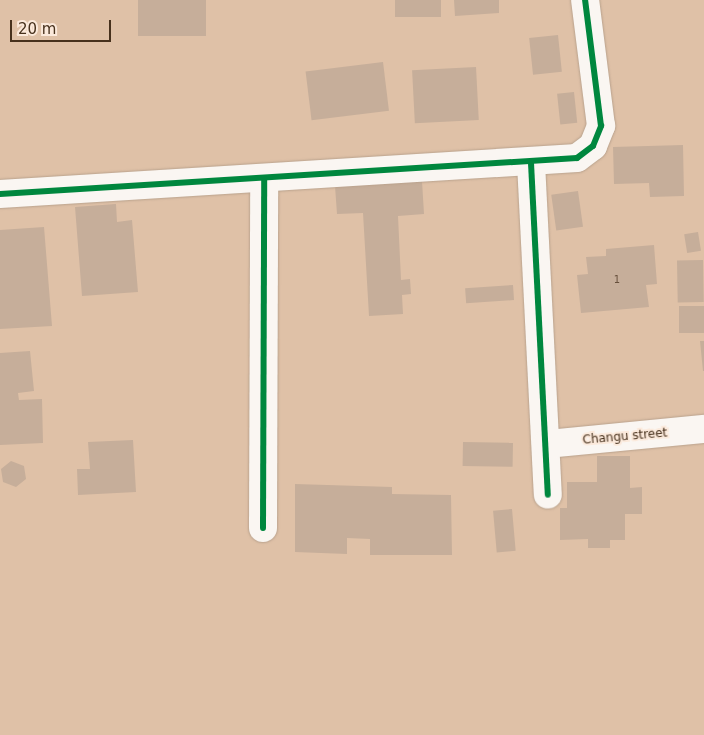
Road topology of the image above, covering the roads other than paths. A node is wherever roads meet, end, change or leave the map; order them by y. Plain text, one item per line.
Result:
1 (585, 0) edge
2 (531, 162) junction
3 (264, 178) junction
4 (0, 194) edge
5 (704, 429) edge
6 (547, 444) junction
7 (548, 495) dead end
8 (263, 528) dead end

1 - 2 street
2 - 3 street
2 - 6 street
3 - 4 street
3 - 8 street
5 - 6 street, Changu street
6 - 7 street

